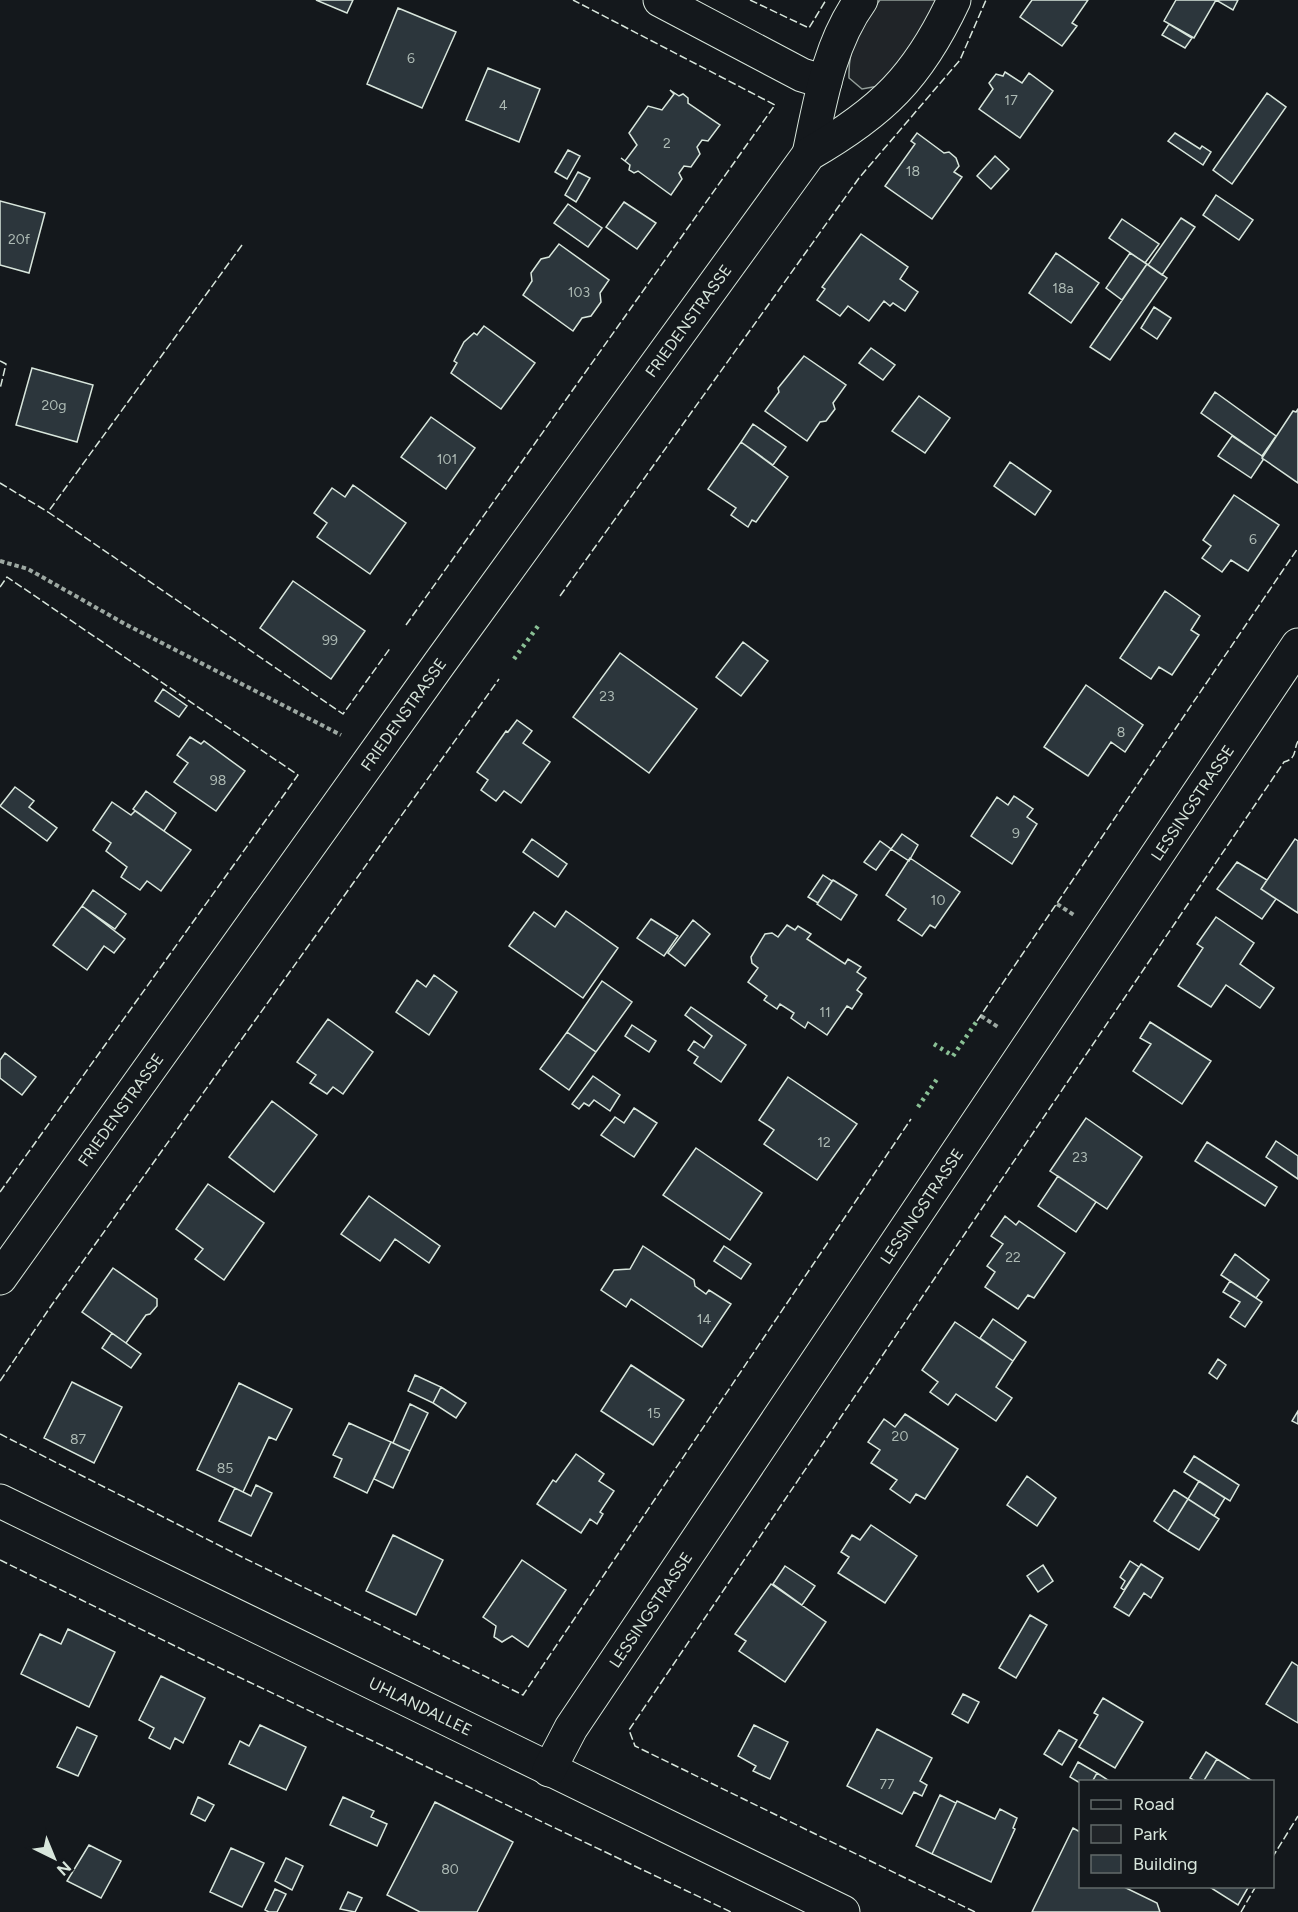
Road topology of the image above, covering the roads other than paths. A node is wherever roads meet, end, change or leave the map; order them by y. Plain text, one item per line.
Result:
1 (660, 0) edge
2 (861, 0) edge
3 (954, 0) edge
4 (825, 82) junction
5 (809, 154) junction
6 (1298, 645) edge
7 (0, 1278) edge
8 (0, 1501) edge
9 (549, 1770) junction
10 (803, 1904) edge
11 (843, 1912) edge

1 - 4 street
2 - 4 street, FRIEDENSTRASSE
3 - 5 street, FRIEDENSTRASSE
4 - 5 street, FRIEDENSTRASSE
5 - 7 street, FRIEDENSTRASSE
6 - 9 street, LESSINGSTRASSE
8 - 9 street, UHLANDALLEE
9 - 10 street, UHLANDALLEE
10 - 11 street, UHLANDALLEE

